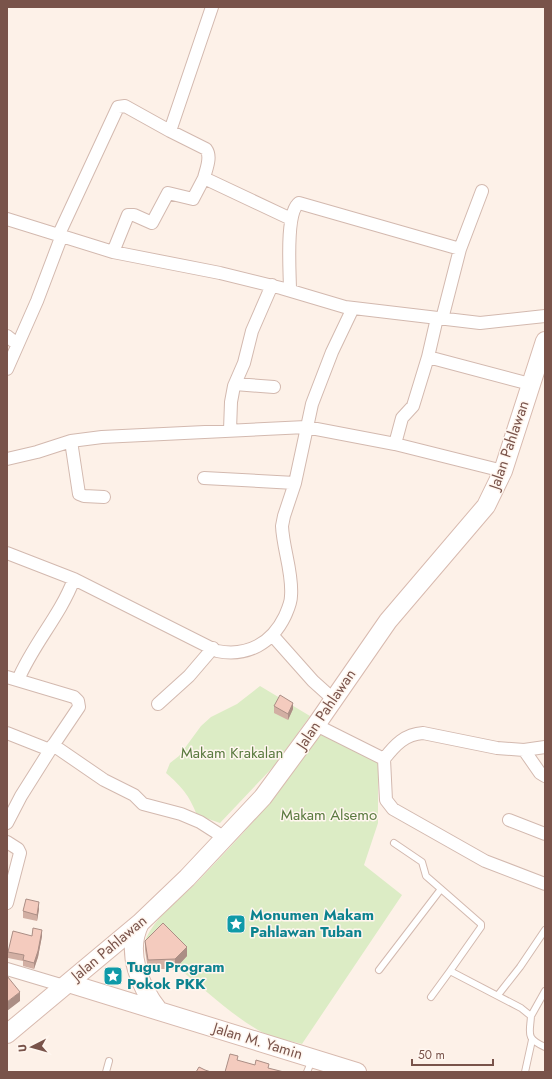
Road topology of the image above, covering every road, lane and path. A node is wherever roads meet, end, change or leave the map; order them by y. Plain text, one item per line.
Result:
1 (212, 7) edge
2 (170, 131) junction
3 (204, 178) junction
4 (482, 190) dead end
5 (7, 218) edge
6 (291, 219) junction
7 (60, 235) junction
8 (460, 249) junction
9 (113, 252) junction
10 (272, 285) junction
11 (290, 290) junction
12 (353, 308) junction
13 (545, 316) edge
14 (439, 318) junction
15 (7, 336) edge
16 (545, 341) edge
17 (17, 344) junction
18 (428, 357) junction
19 (7, 369) edge
20 (235, 384) junction
21 (530, 384) junction
22 (274, 387) dead end
23 (306, 427) junction
24 (230, 430) junction
25 (71, 441) junction
26 (395, 444) junction
27 (7, 459) edge
28 (503, 471) junction
29 (204, 478) dead end
30 (296, 483) junction
31 (104, 498) dead end
32 (7, 553) edge
33 (74, 579) junction
34 (273, 636) junction
35 (213, 648) junction
36 (12, 679) edge
37 (333, 698) junction
38 (158, 704) dead end
39 (316, 725) junction
40 (7, 734) edge
41 (545, 747) edge
42 (52, 748) junction
43 (524, 750) junction
44 (384, 759) junction
45 (545, 776) edge
46 (509, 820) dead end
47 (7, 823) edge
48 (545, 834) edge
49 (225, 838) junction
50 (7, 842) edge
51 (394, 844) dead end
52 (545, 884) edge
53 (441, 890) junction
54 (7, 903) edge
55 (140, 923) junction
56 (545, 930) edge
57 (7, 969) edge
58 (379, 970) dead end
59 (450, 971) junction
60 (66, 984) junction
61 (545, 991) edge
62 (498, 996) junction
63 (431, 997) dead end
64 (159, 1011) junction
65 (531, 1016) junction
66 (7, 1034) edge
67 (532, 1040) junction
68 (545, 1047) edge
69 (109, 1061) dead end
70 (310, 1065) edge
71 (106, 1072) edge
72 (357, 1072) edge
73 (525, 1072) edge

1 - 2 street
2 - 3 street
2 - 7 street
3 - 6 street
3 - 9 street
4 - 8 street
5 - 7 street
6 - 8 street
6 - 11 street
7 - 9 street
7 - 17 street
8 - 14 street
9 - 10 street
10 - 11 street
10 - 20 street
11 - 12 street
12 - 14 street
12 - 23 street
13 - 14 street
14 - 18 street
15 - 17 street
16 - 21 main road, Jalan Pahlawan
17 - 19 street
18 - 21 street
18 - 26 street
20 - 22 street
20 - 24 street
21 - 28 main road, Jalan Pahlawan
23 - 24 street
23 - 26 street
23 - 30 street
24 - 25 street
25 - 27 street
25 - 31 street
26 - 28 street
28 - 37 main road, Jalan Pahlawan
29 - 30 street
30 - 34 street
32 - 33 street
33 - 35 street
33 - 36 street
34 - 35 street
34 - 37 street
35 - 38 street
36 - 42 street
37 - 39 main road, Jalan Pahlawan
39 - 44 street
39 - 49 main road, Jalan Pahlawan
40 - 42 street
41 - 43 street
42 - 47 street
42 - 49 street
43 - 44 street
43 - 45 street
44 - 52 street
46 - 48 street
49 - 55 main road, Jalan Pahlawan
50 - 54 street
51 - 53 lane
53 - 58 lane
53 - 59 lane
55 - 60 main road, Jalan Pahlawan
55 - 64 main road
56 - 62 lane
57 - 60 street
59 - 62 lane
59 - 63 lane
60 - 64 main road, Jalan M. Yamin
60 - 66 main road, Jalan Pahlawan
61 - 65 lane
62 - 65 lane
64 - 70 main road, Jalan M. Yamin
65 - 67 lane
67 - 68 lane
67 - 73 lane
69 - 71 lane
70 - 72 main road, Jalan M. Yamin

